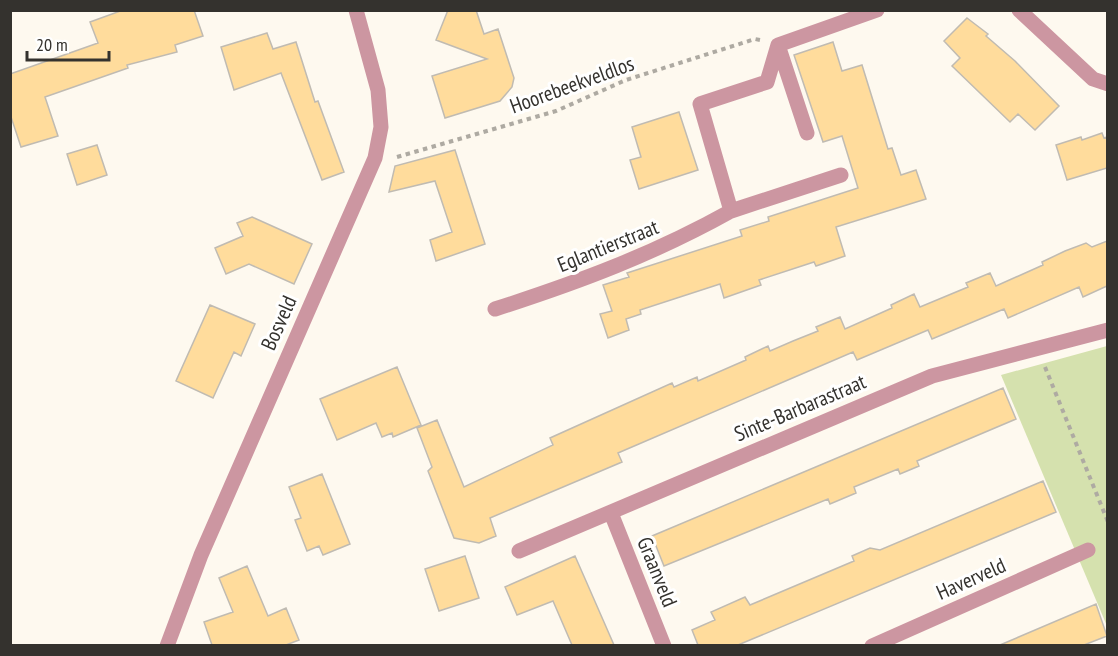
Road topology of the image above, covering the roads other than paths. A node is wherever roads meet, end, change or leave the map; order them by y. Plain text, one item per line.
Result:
1 (356, 10) edge
2 (877, 10) edge
3 (1019, 10) edge
4 (778, 45) junction
5 (1107, 84) edge
6 (807, 133) dead end
7 (841, 175) dead end
8 (731, 211) junction
9 (495, 309) dead end
10 (1107, 330) edge
11 (611, 513) junction
12 (1088, 550) dead end
13 (519, 551) dead end
14 (167, 645) edge
15 (664, 645) edge
16 (872, 645) edge

1 - 14 street, Bosveld
2 - 4 street
3 - 5 street
4 - 6 street
4 - 8 street
7 - 8 street, Eglantierstraat
8 - 9 street, Eglantierstraat
10 - 11 street, Sinte-Barbarastraat
11 - 13 street, Sinte-Barbarastraat
11 - 15 street, Graanveld
12 - 16 street, Haverveld

